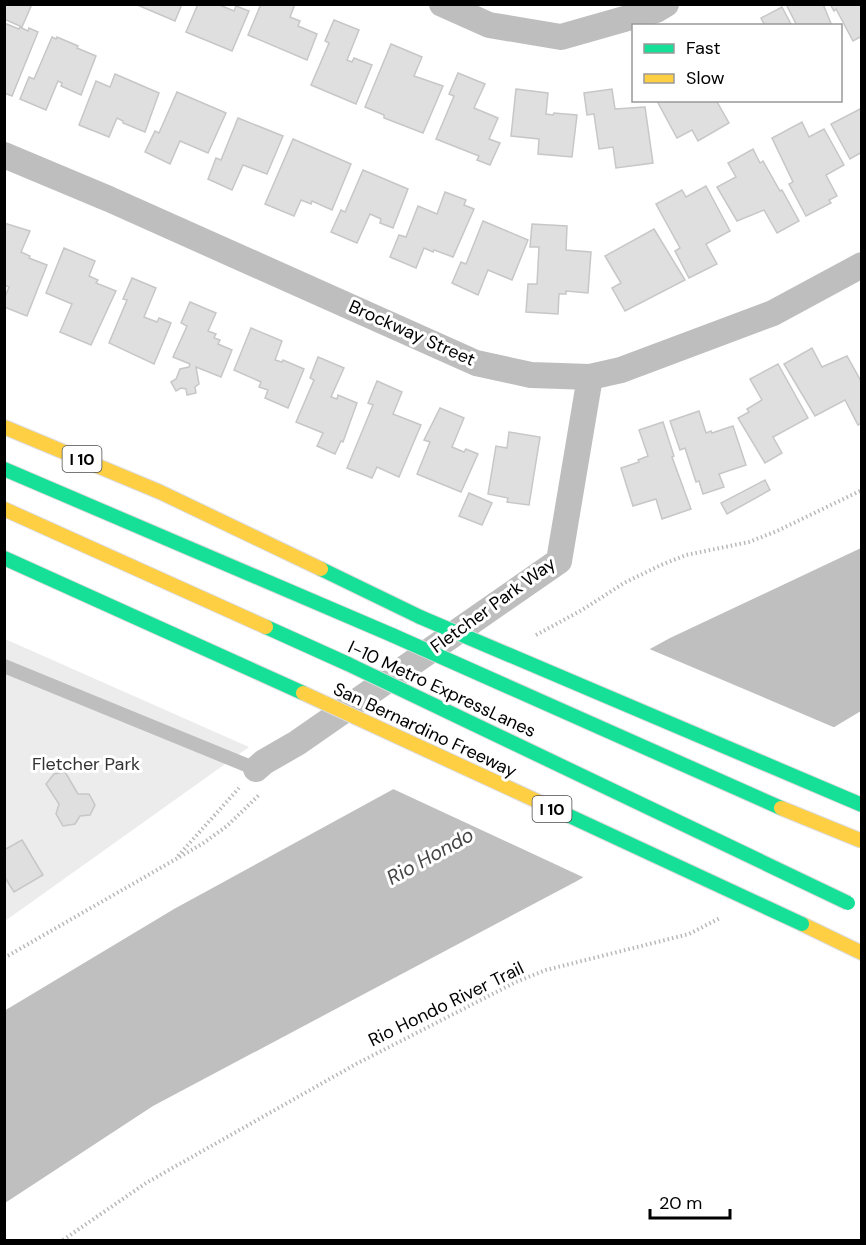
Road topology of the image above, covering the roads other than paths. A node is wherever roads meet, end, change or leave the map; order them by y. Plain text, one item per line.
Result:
1 (442, 4) edge
2 (666, 4) edge
3 (4, 155) edge
4 (861, 265) edge
5 (590, 377) junction
6 (4, 426) edge
7 (4, 469) edge
8 (4, 509) edge
9 (4, 558) edge
10 (96, 600) junction
11 (155, 610) dead end
12 (213, 619) dead end
13 (271, 629) junction
14 (4, 666) edge
15 (256, 769) joint
16 (861, 805) edge
17 (861, 841) edge
18 (861, 909) edge
19 (861, 953) edge

1 - 2 street
3 - 5 street, Brockway Street
4 - 5 street, Brockway Street
5 - 15 street, Fletcher Park Way
6 - 16 highway, I 10, bridge
7 - 17 highway, I-10 Metro ExpressLanes, bridge
8 - 13 highway, I-10 Metro ExpressLanes
9 - 10 highway, San Bernardino Freeway / I 10
10 - 11 highway
10 - 19 highway, San Bernardino Freeway / I 10, bridge
12 - 13 highway
13 - 18 highway, I-10 Metro ExpressLanes, bridge
14 - 15 lane

